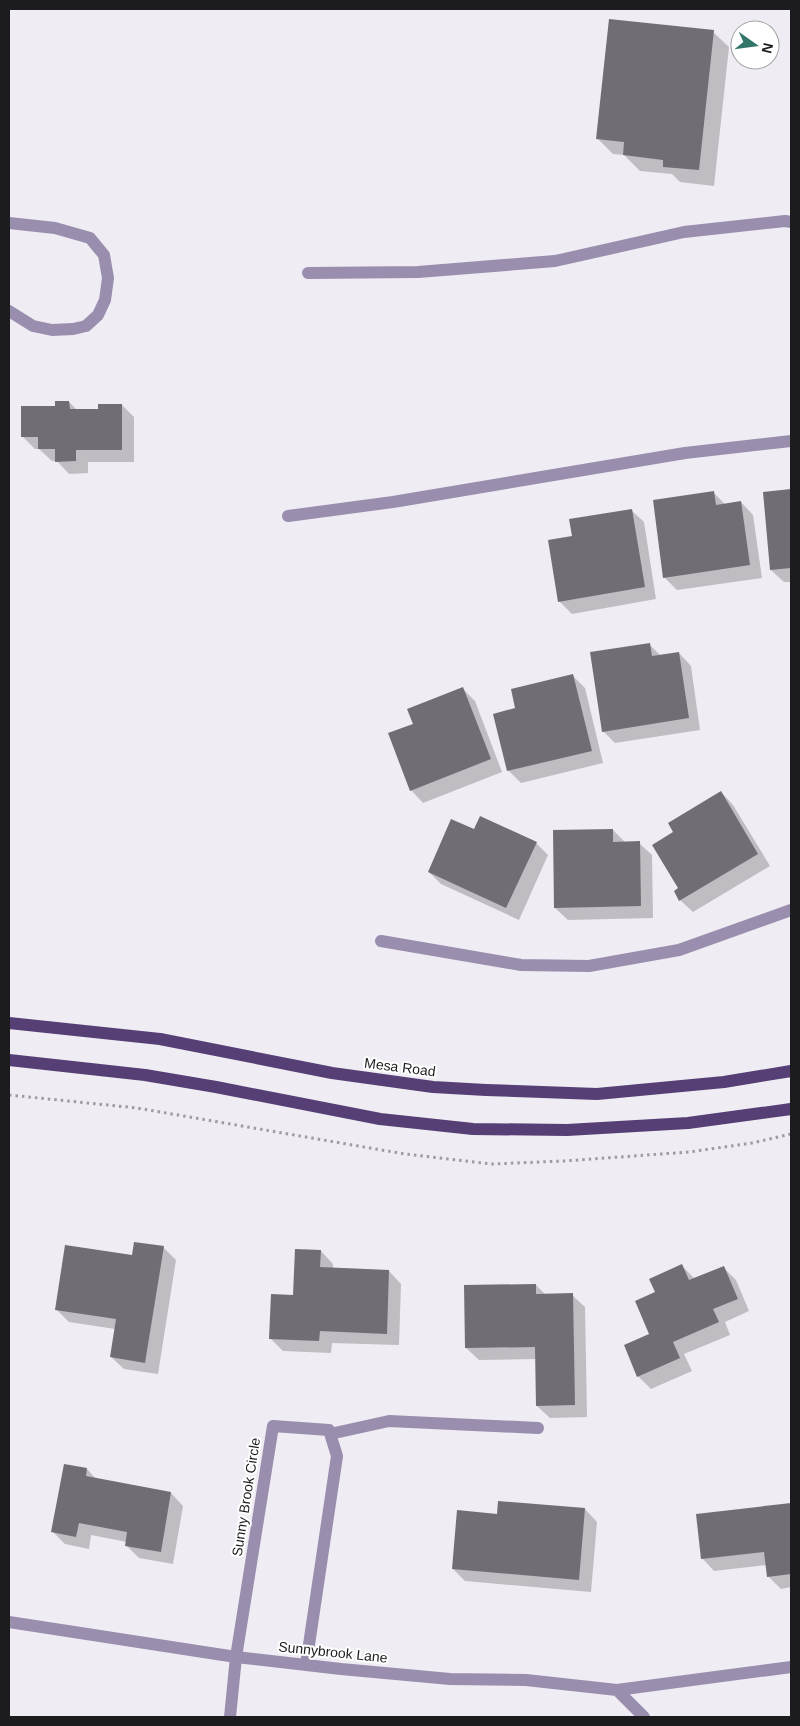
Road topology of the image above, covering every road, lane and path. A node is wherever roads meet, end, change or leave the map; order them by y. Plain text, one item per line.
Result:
1 (791, 222) edge
2 (9, 224) edge
3 (308, 273) dead end
4 (9, 311) edge
5 (791, 441) edge
6 (288, 516) dead end
7 (791, 910) edge
8 (381, 941) dead end
9 (9, 1023) edge
10 (9, 1060) edge
11 (791, 1071) edge
12 (791, 1109) edge
13 (538, 1428) dead end
14 (330, 1434) junction
15 (9, 1622) edge
16 (236, 1657) junction
17 (306, 1665) junction
18 (791, 1667) edge
19 (617, 1690) junction
20 (230, 1717) edge
21 (644, 1717) edge

1 - 3 street
2 - 4 street
5 - 6 street
7 - 8 street
9 - 11 main road, Mesa Road
10 - 12 main road
13 - 14 street
14 - 16 street, Sunny Brook Circle
14 - 17 street
15 - 16 street, Sunnybrook Lane
16 - 17 street, Sunnybrook Lane
16 - 20 street
17 - 19 street, Sunnybrook Lane
18 - 19 street, Sunnybrook Lane
19 - 21 street

